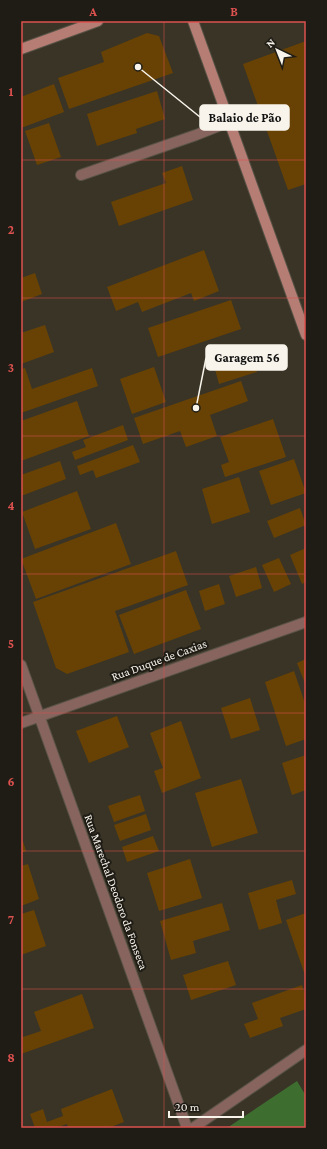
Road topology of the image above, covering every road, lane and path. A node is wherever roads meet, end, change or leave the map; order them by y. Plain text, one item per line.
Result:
1 (98, 21) edge
2 (193, 21) edge
3 (21, 49) edge
4 (229, 122) junction
5 (81, 175) dead end
6 (306, 335) edge
7 (306, 622) edge
8 (21, 664) edge
9 (40, 717) junction
10 (21, 723) edge
11 (306, 1050) edge
12 (187, 1128) edge
13 (193, 1128) edge

1 - 3 main road
2 - 4 main road
4 - 5 street
4 - 6 main road
7 - 9 street, Rua Duque de Caxias
8 - 9 street, Rua Marechal Deodoro da Fonseca
9 - 10 street, Rua Duque de Caxias
9 - 12 street, Rua Marechal Deodoro da Fonseca
11 - 13 street

